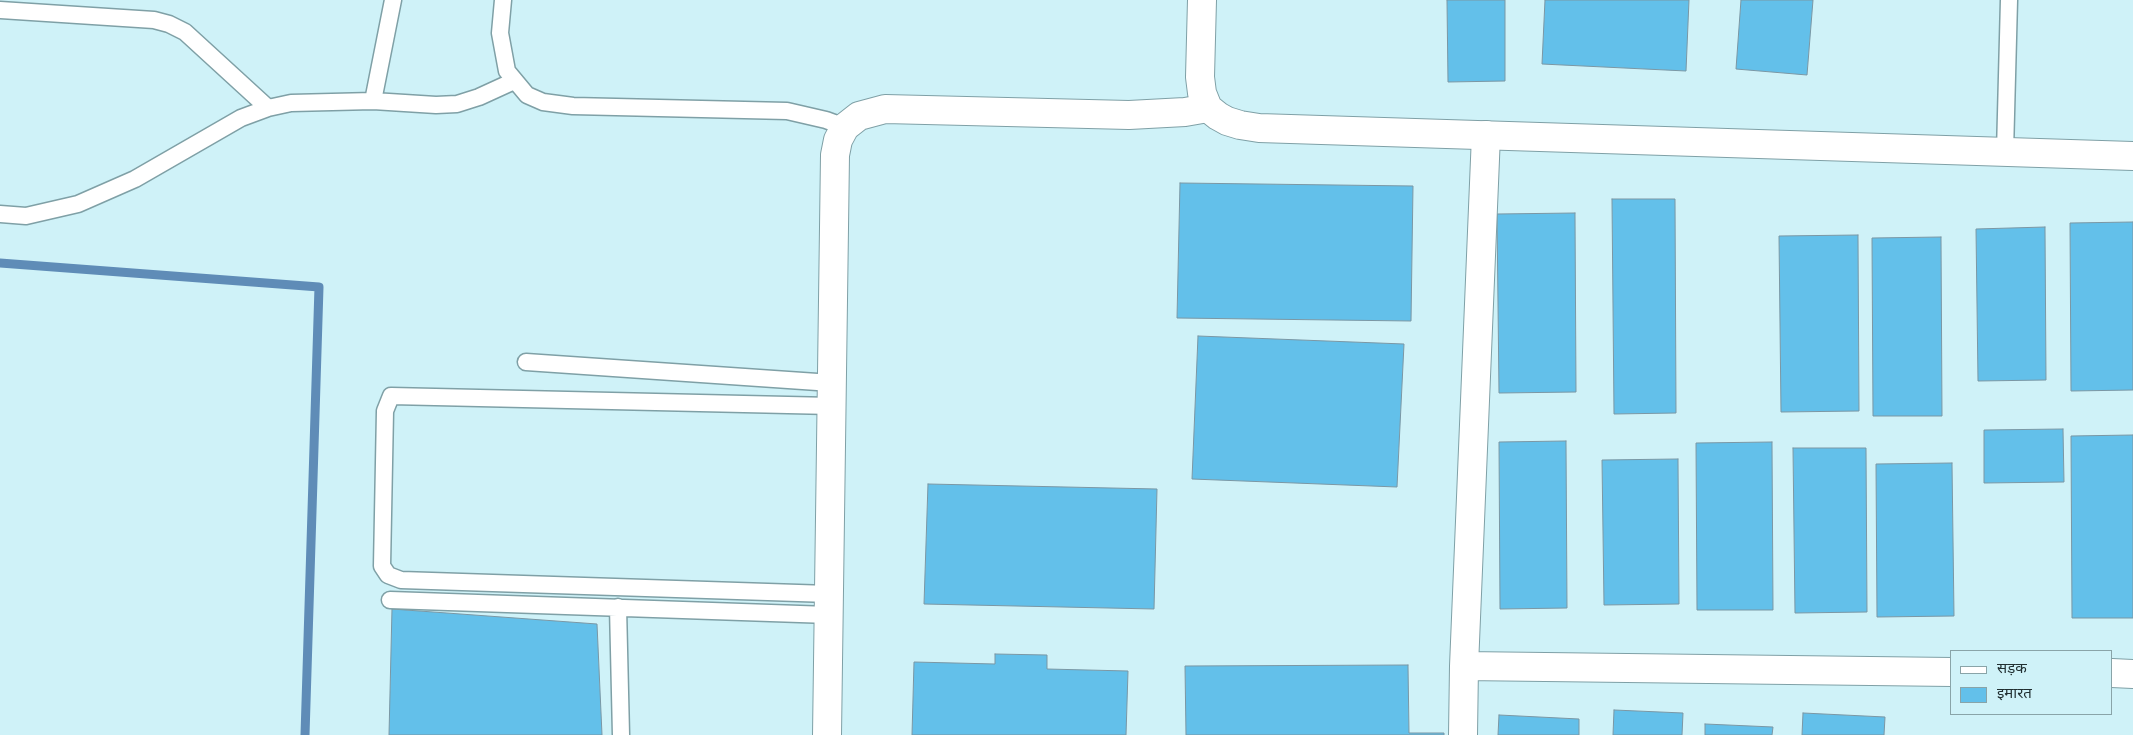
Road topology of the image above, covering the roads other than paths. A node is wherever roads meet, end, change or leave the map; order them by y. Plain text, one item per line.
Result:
1 (393, 0) edge
2 (502, 0) edge
3 (1202, 0) edge
4 (2009, 0) edge
5 (0, 10) edge
6 (514, 81) junction
7 (373, 101) junction
8 (268, 108) junction
9 (1208, 108) junction
10 (845, 127) junction
11 (1486, 135) junction
12 (2005, 152) junction
13 (2133, 156) edge
14 (0, 214) edge
15 (526, 362) dead end
16 (832, 394) junction
17 (390, 600) dead end
18 (829, 604) junction
19 (618, 608) junction
20 (1464, 666) junction
21 (1950, 672) edge
22 (2113, 674) edge
23 (2133, 674) edge
24 (621, 735) edge
25 (828, 735) edge
26 (1463, 735) edge

1 - 7 lane
2 - 6 lane
3 - 9 street
4 - 12 lane
5 - 8 lane
6 - 7 lane
6 - 10 lane
7 - 8 lane
8 - 14 lane
9 - 10 street
9 - 11 street
10 - 16 street
11 - 12 street
11 - 20 street
12 - 13 street
15 - 16 lane
16 - 18 street
16 - 18 lane
17 - 19 lane
18 - 19 lane
18 - 25 street
19 - 24 lane
20 - 21 street
20 - 26 street
22 - 23 street

